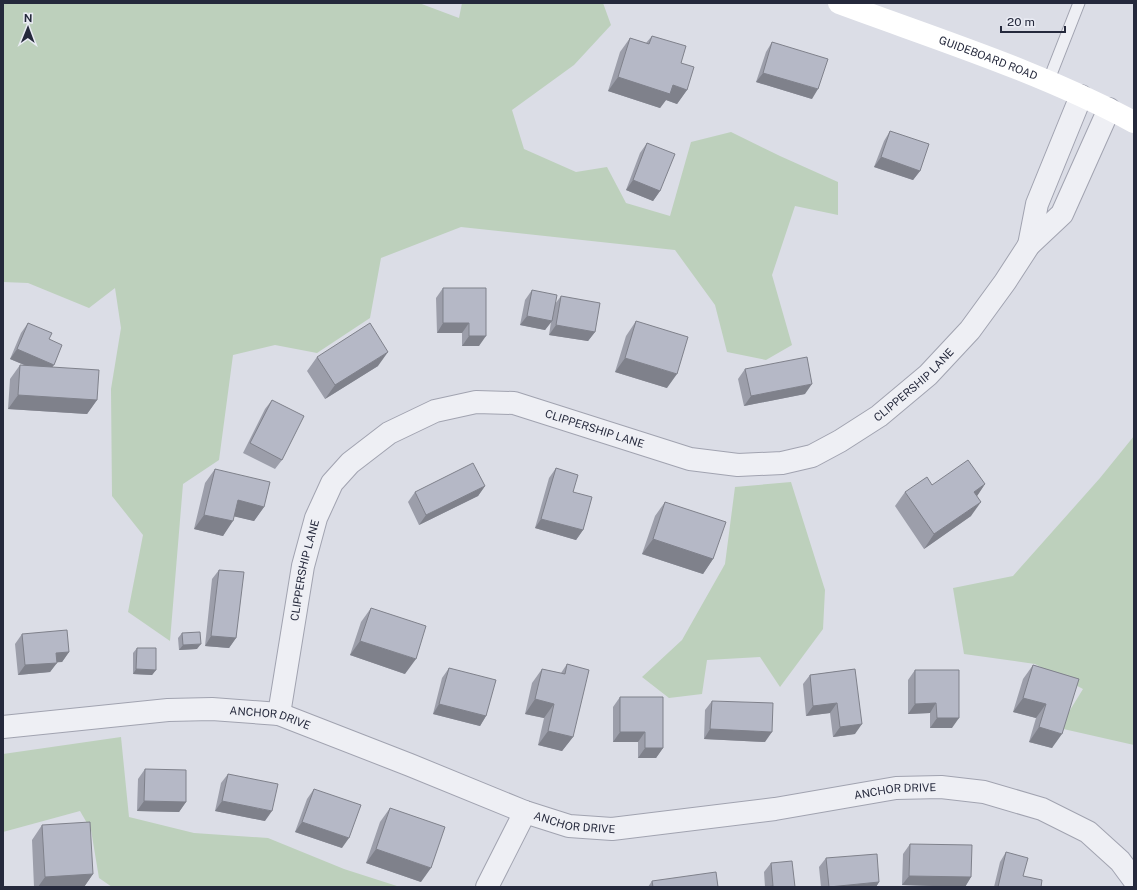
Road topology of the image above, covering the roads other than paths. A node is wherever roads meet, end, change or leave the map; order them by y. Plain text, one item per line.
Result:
1 (839, 3) edge
2 (1079, 3) edge
3 (1048, 82) junction
4 (1081, 96) junction
5 (1109, 109) junction
6 (1134, 122) edge
7 (1029, 245) junction
8 (279, 714) junction
9 (3, 727) edge
10 (525, 812) junction
11 (1134, 880) edge
12 (487, 887) edge

1 - 3 street, GUIDEBOARD ROAD
2 - 3 lane
3 - 4 street, GUIDEBOARD ROAD
4 - 5 street, GUIDEBOARD ROAD
4 - 7 street, CLIPPERSHIP LANE
5 - 6 street, GUIDEBOARD ROAD
5 - 7 street, CLIPPERSHIP LANE
7 - 8 street, CLIPPERSHIP LANE
8 - 9 street, ANCHOR DRIVE
8 - 10 street, ANCHOR DRIVE
10 - 11 street, ANCHOR DRIVE
10 - 12 street

